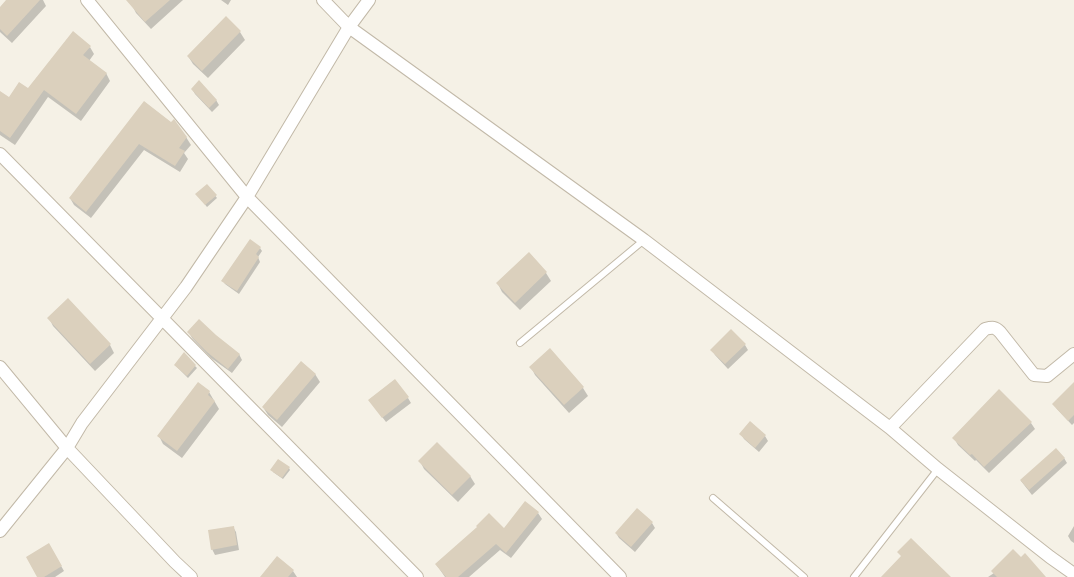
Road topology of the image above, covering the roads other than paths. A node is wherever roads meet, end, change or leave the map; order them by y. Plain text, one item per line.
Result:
1 (87, 0) edge
2 (323, 0) edge
3 (369, 0) edge
4 (349, 27) junction
5 (0, 154) edge
6 (247, 197) junction
7 (644, 240) junction
8 (162, 318) junction
9 (520, 343) dead end
10 (1074, 354) edge
11 (0, 367) edge
12 (890, 428) junction
13 (67, 448) junction
14 (938, 469) junction
15 (713, 498) dead end
16 (0, 531) edge
17 (1074, 574) edge
18 (191, 577) edge
19 (417, 577) edge
20 (620, 577) edge
21 (804, 577) edge
22 (854, 577) edge

1 - 6 street
2 - 4 street
3 - 4 street
4 - 6 street
4 - 7 street
5 - 8 street
6 - 8 street
6 - 20 street
7 - 9 lane
7 - 12 street
8 - 13 street
8 - 19 street
10 - 12 street
11 - 13 street
12 - 14 street
13 - 16 street
13 - 18 street
14 - 17 street
14 - 22 lane
15 - 21 lane

